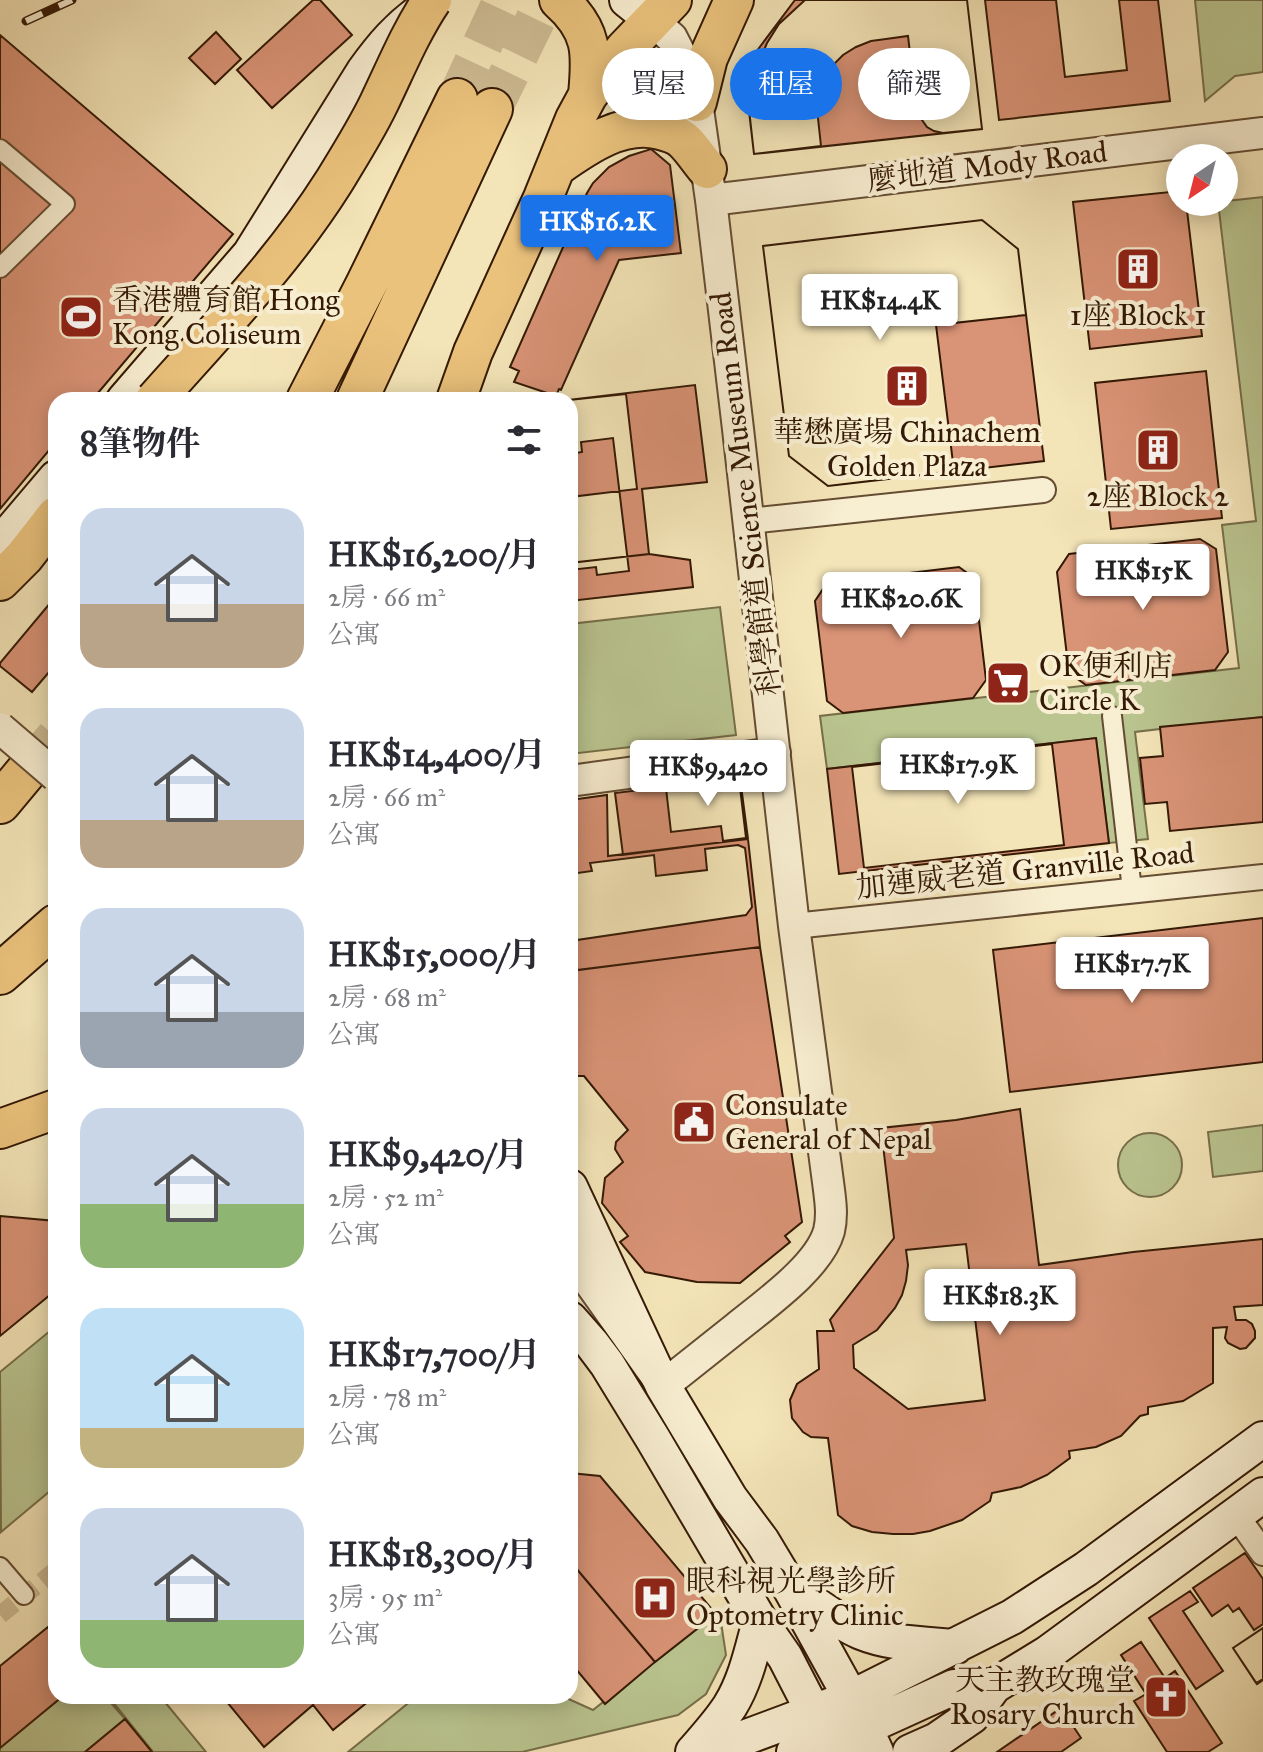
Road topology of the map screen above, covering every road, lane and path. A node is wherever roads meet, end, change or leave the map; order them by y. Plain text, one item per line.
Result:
1 (432, 0) edge
2 (440, 0) edge
3 (559, 0) edge
4 (734, 0) edge
5 (650, 7) edge
6 (677, 48) edge
7 (712, 48) edge
8 (588, 95) junction
9 (700, 120) edge
10 (1263, 133) edge
11 (0, 149) edge
12 (556, 167) junction
13 (709, 185) junction
14 (0, 268) edge
15 (131, 392) edge
16 (162, 392) edge
17 (311, 392) edge
18 (360, 392) edge
19 (459, 392) edge
20 (48, 487) edge
21 (1043, 490) dead end
22 (749, 521) junction
23 (48, 526) edge
24 (0, 546) edge
25 (0, 581) edge
26 (0, 706) edge
27 (1112, 716) dead end
28 (0, 728) edge
29 (775, 753) junction
30 (47, 765) edge
31 (578, 780) edge
32 (0, 803) edge
33 (1263, 877) edge
34 (1132, 890) junction
35 (794, 926) junction
36 (48, 932) edge
37 (0, 974) edge
38 (48, 1112) edge
39 (0, 1129) edge
40 (578, 1204) edge
41 (578, 1281) edge
42 (578, 1304) edge
43 (581, 1332) edge
44 (663, 1386) junction
45 (1263, 1439) edge
46 (1263, 1495) edge
47 (1236, 1515) junction
48 (1263, 1553) edge
49 (0, 1567) edge
50 (789, 1586) junction
51 (24, 1595) dead end
52 (760, 1621) junction
53 (955, 1647) junction
54 (994, 1686) junction
55 (815, 1712) junction
56 (866, 1729) edge
57 (831, 1748) edge
58 (696, 1752) edge
59 (794, 1752) edge
60 (910, 1752) edge

1 - 16 main road, bridge
2 - 15 main road
3 - 8 main road
4 - 7 main road
5 - 6 street, 科學館道 Science Museum Road
5 - 8 main road
8 - 12 main road
9 - 13 street, 科學館道 Science Museum Road
10 - 13 street, 麼地道 Mody Road
11 - 14 street
12 - 13 main road
12 - 19 main road
13 - 22 street, 科學館道 Science Museum Road
17 - 18 highway
20 - 24 main road
21 - 22 street
22 - 29 street, 科學館道 Science Museum Road
23 - 25 main road
26 - 30 street
27 - 34 street
28 - 30 street, bridge
29 - 31 street
29 - 35 street, 科學館道 Science Museum Road
30 - 32 highway
33 - 34 street, 加連威老道 Granville Road
34 - 35 street, 加連威老道 Granville Road
35 - 44 street, 科學館道 Science Museum Road
36 - 37 highway
38 - 39 main road
40 - 44 main road
41 - 44 street
42 - 43 street
43 - 52 main road
44 - 50 main road
45 - 53 main road
46 - 47 main road
47 - 48 street
47 - 54 main road
49 - 51 street
50 - 53 main road
50 - 56 main road
52 - 55 main road
52 - 58 main road
53 - 56 main road
54 - 56 main road
54 - 60 main road
55 - 56 main road
55 - 57 main road
55 - 58 main road
56 - 57 main road
57 - 59 main road

